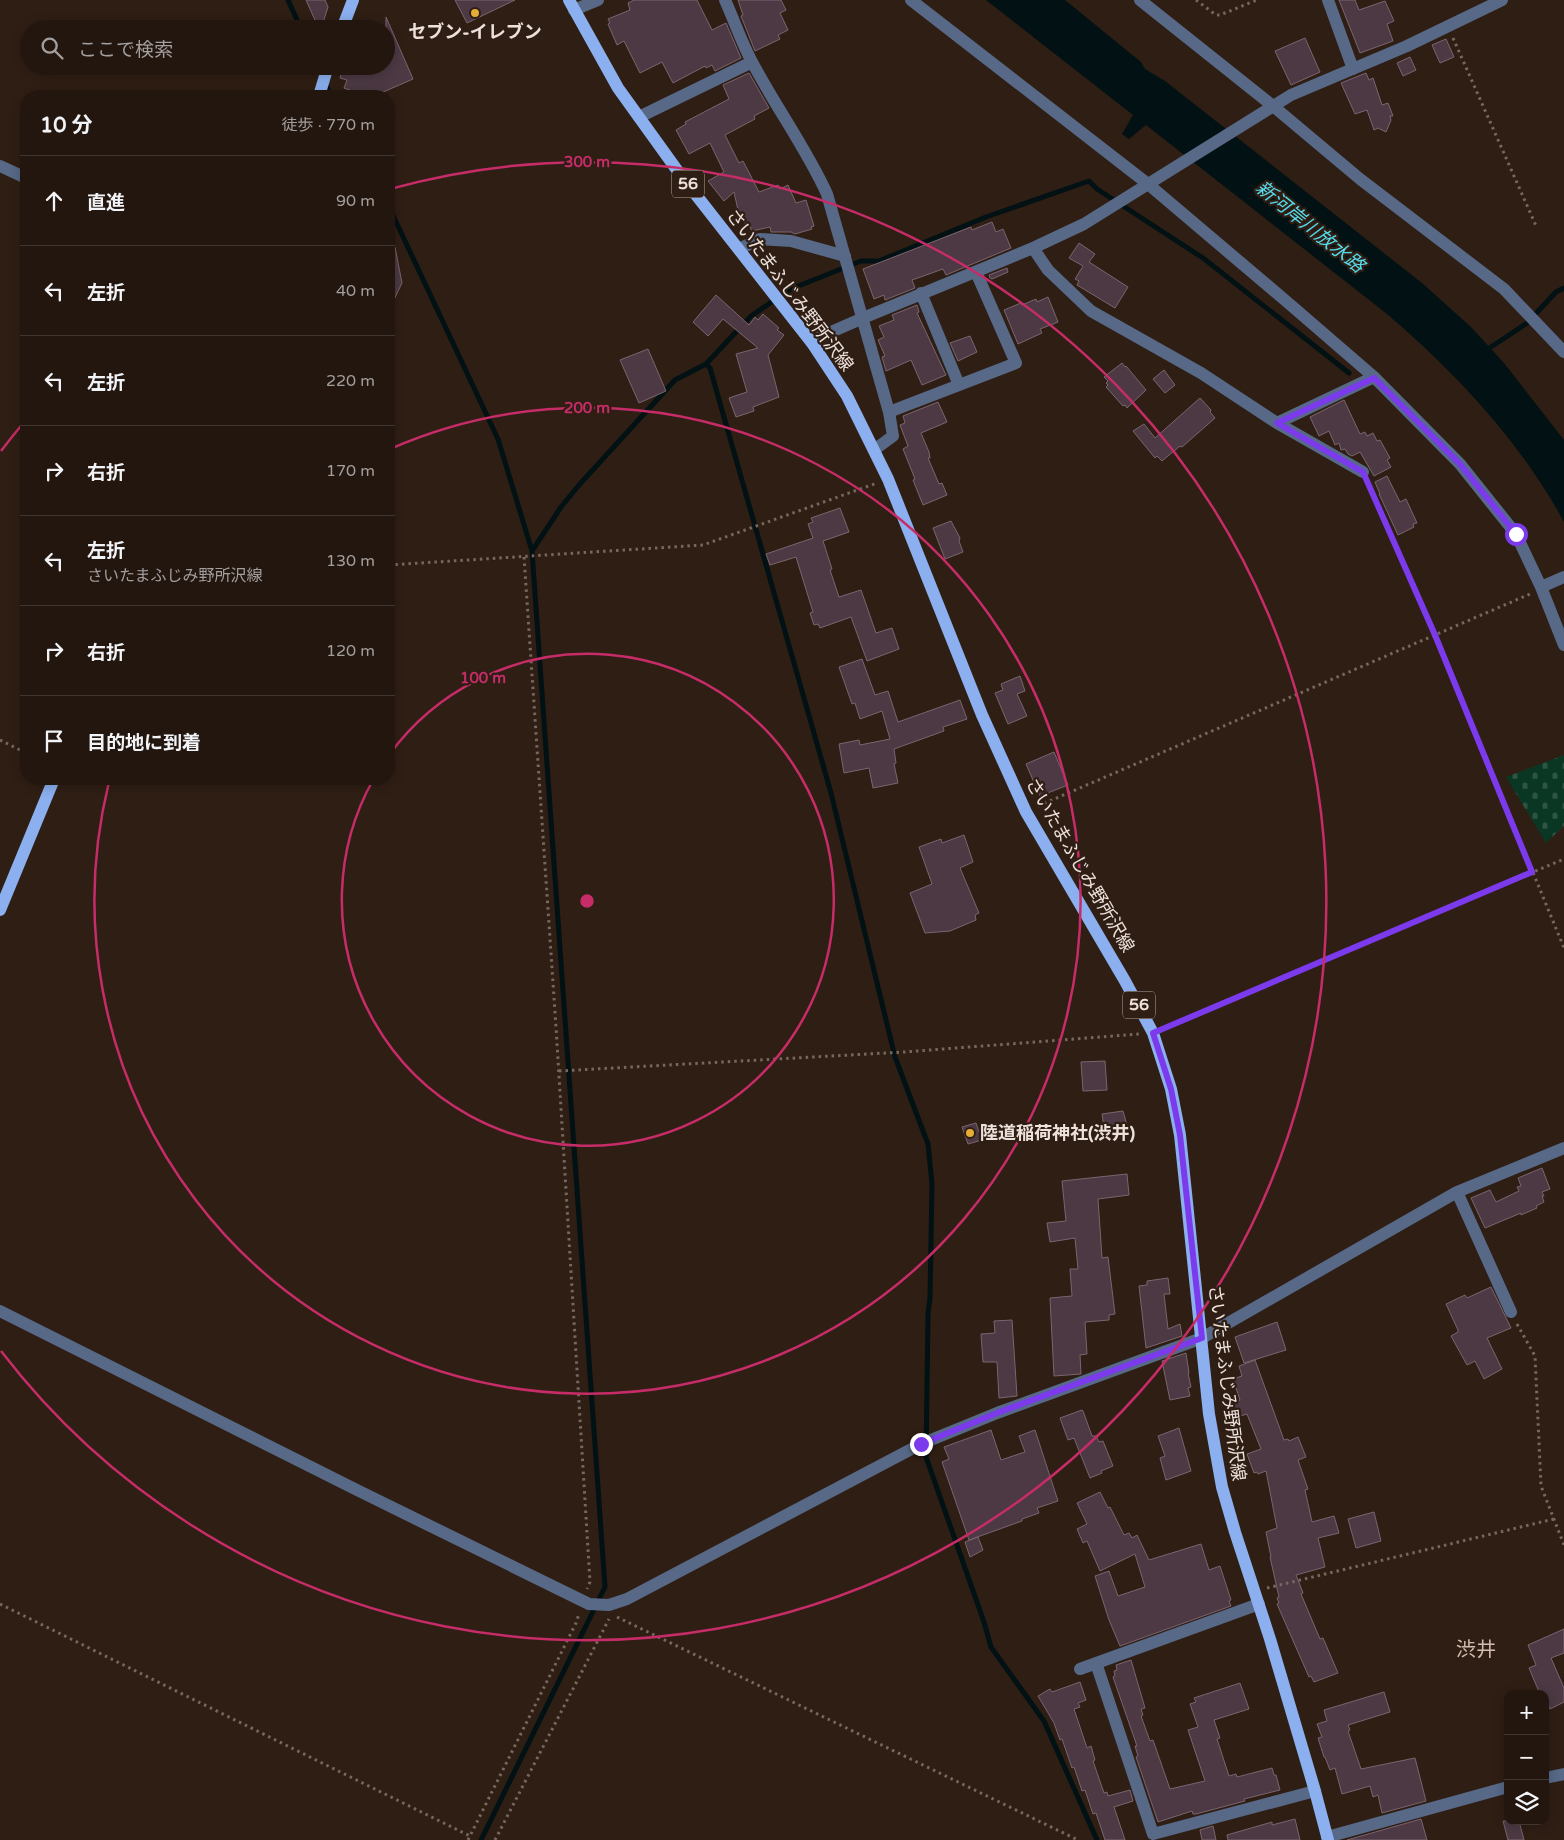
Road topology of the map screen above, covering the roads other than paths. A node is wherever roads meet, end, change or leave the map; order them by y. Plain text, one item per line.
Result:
1 (353, 0) edge
2 (598, 0) edge
3 (725, 0) edge
4 (911, 0) edge
5 (1140, 0) edge
6 (1328, 0) edge
7 (1502, 0) edge
8 (571, 5) edge
9 (345, 20) edge
10 (752, 62) junction
11 (1353, 69) junction
12 (326, 75) edge
13 (321, 90) edge
14 (1268, 109) junction
15 (639, 117) junction
16 (0, 166) edge
17 (20, 175) edge
18 (1153, 181) junction
19 (1033, 248) junction
20 (739, 249) junction
21 (845, 256) junction
22 (976, 272) junction
23 (921, 293) junction
24 (863, 318) junction
25 (812, 343) junction
26 (1564, 352) edge
27 (1374, 378) junction
28 (959, 385) junction
29 (889, 412) junction
30 (1277, 423) junction
31 (874, 450) junction
32 (1363, 472) road end
33 (1564, 577) edge
34 (1545, 585) junction
35 (1564, 645) edge
36 (52, 785) edge
37 (0, 910) edge
38 (1564, 1148) edge
39 (1457, 1192) junction
40 (0, 1311) edge
41 (1511, 1312) road end
42 (1202, 1338) junction
43 (1259, 1604) junction
44 (1096, 1663) junction
45 (1080, 1669) dead end
46 (1564, 1774) edge
47 (1549, 1777) edge
48 (1504, 1788) edge
49 (1315, 1792) junction
50 (1327, 1838) edge

1 - 9 main road
2 - 8 street
3 - 10 street
4 - 18 street
5 - 14 street
6 - 11 street
7 - 11 street
8 - 15 main road, さいたまふじみ野所沢線 / 56
10 - 15 street
10 - 21 street
11 - 14 street
12 - 13 main road
14 - 18 street
14 - 26 street
15 - 20 main road, さいたまふじみ野所沢線 / 56
16 - 17 street
18 - 19 street
18 - 27 street
19 - 22 street
19 - 30 street
20 - 21 street
20 - 25 main road, さいたまふじみ野所沢線 / 56
21 - 24 street
22 - 23 street
22 - 28 street
23 - 24 street
23 - 28 street
24 - 25 street
24 - 29 street
25 - 31 main road, さいたまふじみ野所沢線 / 56
27 - 30 street
27 - 34 street
28 - 29 street
29 - 31 street
30 - 32 street
31 - 42 main road, さいたまふじみ野所沢線 / 56
33 - 34 street
34 - 35 street
36 - 37 main road
38 - 39 street
39 - 41 street
39 - 42 street
40 - 42 street
42 - 43 main road, さいたまふじみ野所沢線 / 56
43 - 44 street
43 - 49 main road, さいたまふじみ野所沢線 / 56
44 - 45 street
44 - 49 street
46 - 47 street
48 - 50 street
49 - 50 main road, さいたまふじみ野所沢線 / 56

